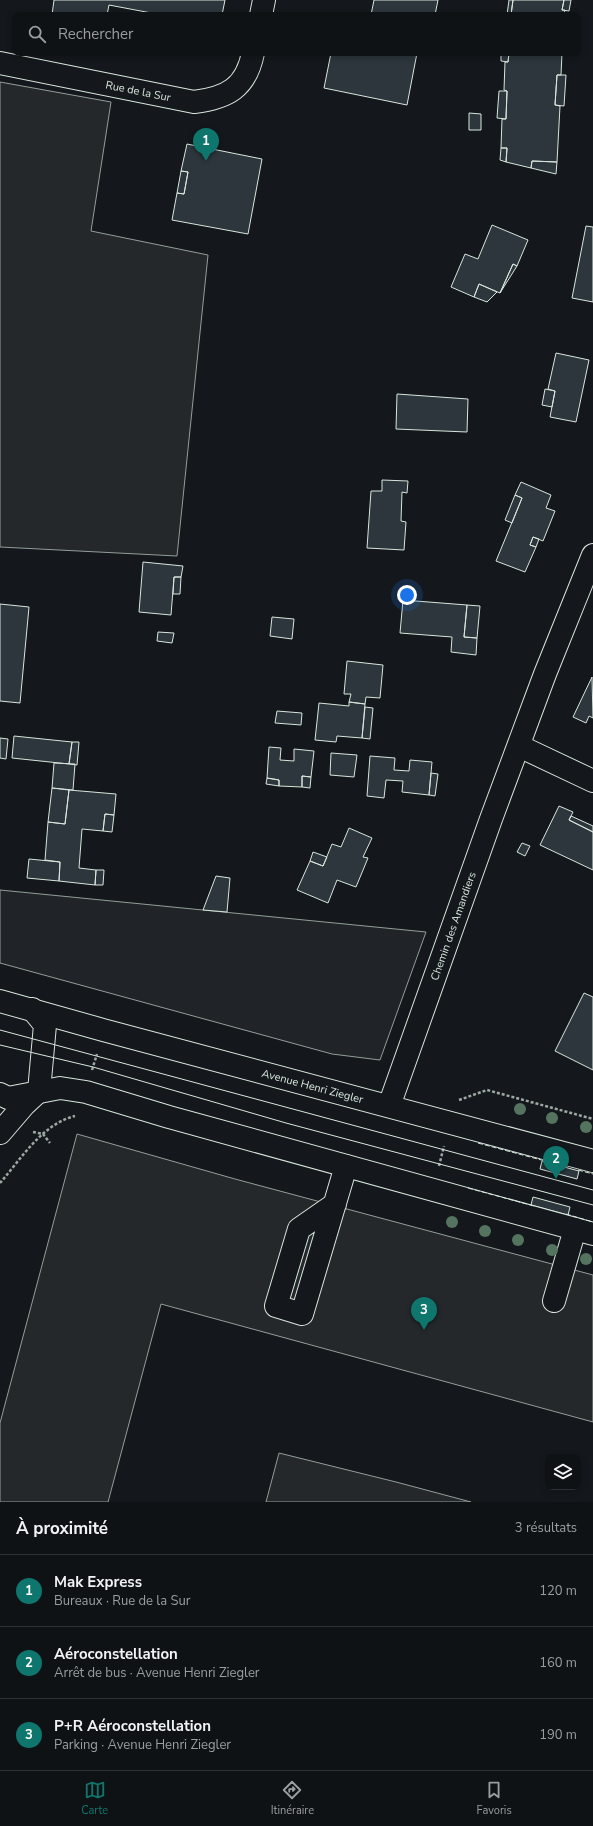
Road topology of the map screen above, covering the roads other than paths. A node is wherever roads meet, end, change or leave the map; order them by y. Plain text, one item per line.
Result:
1 (264, 0) edge
2 (261, 12) edge
3 (252, 56) edge
4 (0, 63) edge
5 (593, 555) edge
6 (519, 746) junction
7 (593, 780) edge
8 (0, 1001) edge
9 (32, 1009) junction
10 (39, 1091) junction
11 (0, 1094) edge
12 (389, 1106) junction
13 (0, 1133) edge
14 (593, 1161) edge
15 (346, 1166) junction
16 (335, 1204) junction
17 (584, 1232) edge
18 (554, 1300) dead end

1 - 2 street
3 - 4 street, Rue de la Sur
5 - 6 street, Chemin des Amandiers
6 - 7 street
6 - 12 street, Chemin des Amandiers
8 - 9 street, Avenue Henri Ziegler
9 - 10 street
9 - 12 street, Avenue Henri Ziegler
10 - 11 street
10 - 13 street
10 - 15 street
12 - 14 street, Avenue Henri Ziegler
15 - 16 street
15 - 17 street
16 - 16 street
17 - 18 street

